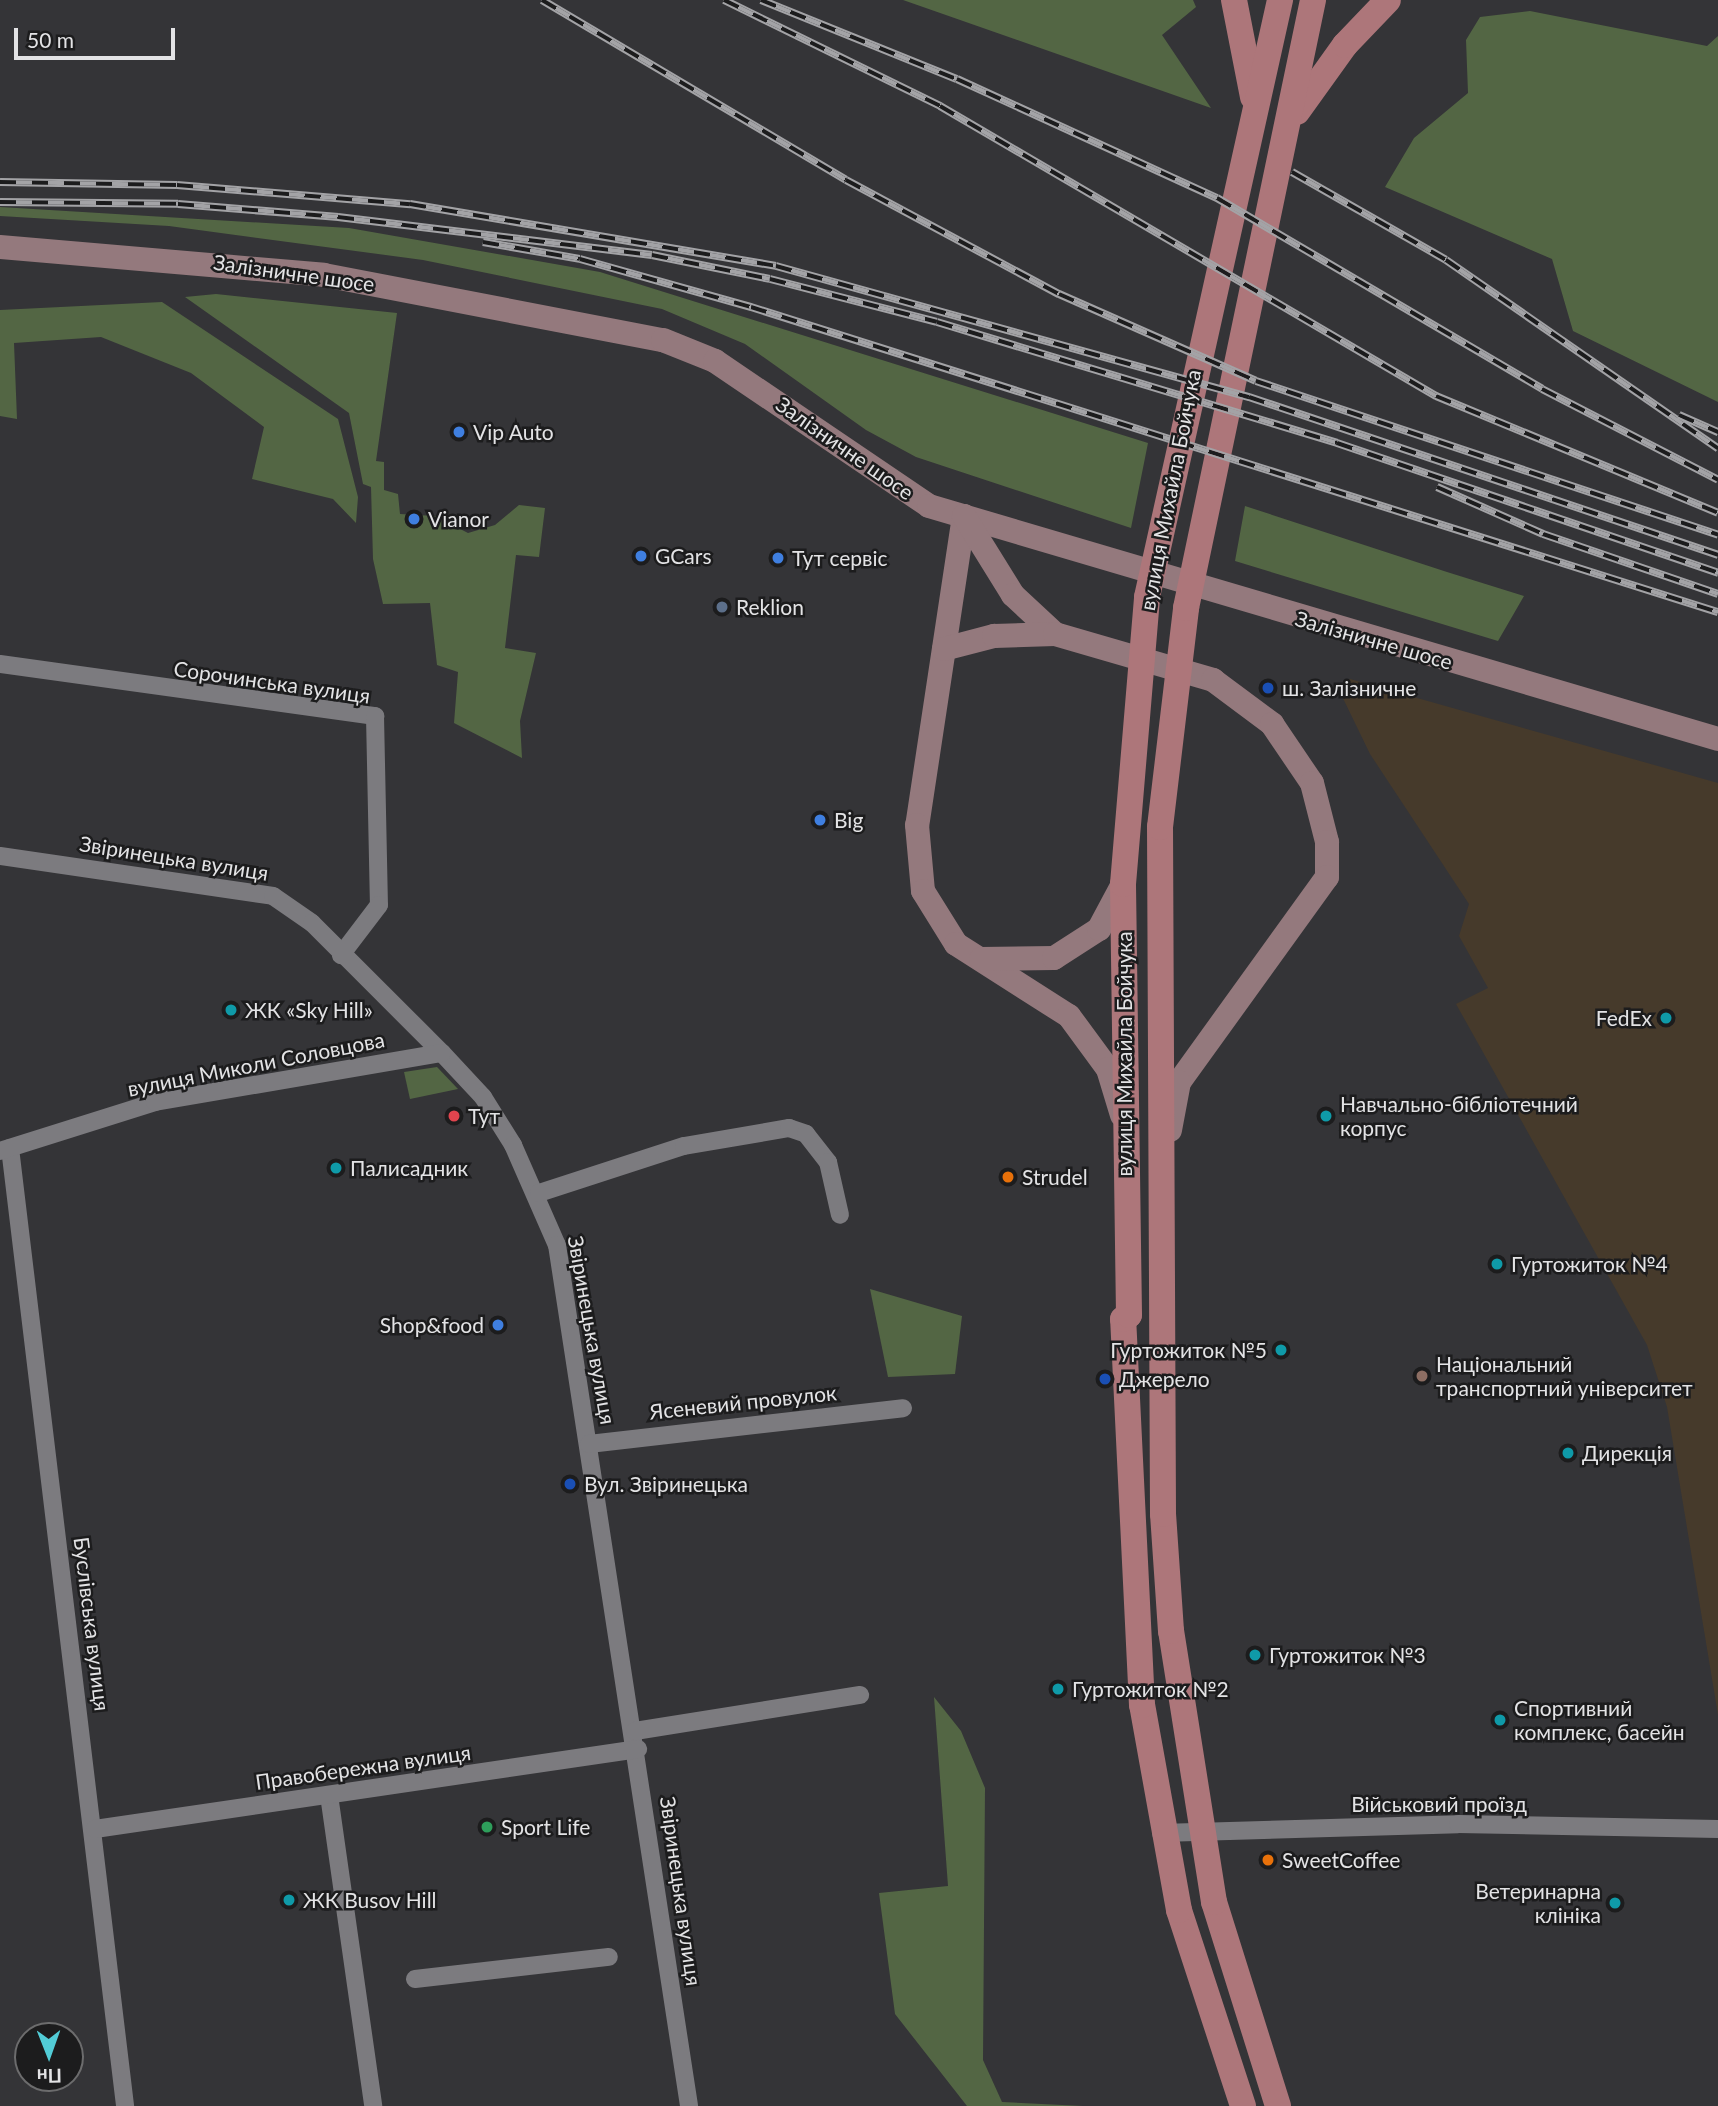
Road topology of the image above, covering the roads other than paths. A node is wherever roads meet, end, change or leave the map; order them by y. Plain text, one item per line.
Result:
1 (1234, 0) edge
2 (1280, 0) edge
3 (1313, 0) edge
4 (1388, 0) edge
5 (1255, 106) junction
6 (1289, 122) junction
7 (0, 247) edge
8 (964, 516) junction
9 (1055, 634) junction
10 (944, 649) junction
11 (0, 664) edge
12 (1718, 739) edge
13 (0, 856) edge
14 (1123, 884) junction
15 (341, 955) junction
16 (977, 958) junction
17 (442, 1053) junction
18 (1122, 1116) junction
19 (5, 1150) edge
20 (539, 1193) junction
21 (1161, 1208) junction
22 (840, 1215) dead end
23 (903, 1408) dead end
24 (589, 1444) junction
25 (860, 1695) dead end
26 (635, 1731) junction
27 (638, 1749) junction
28 (329, 1794) junction
29 (95, 1829) junction
30 (1718, 1829) edge
31 (1199, 1832) junction
32 (1161, 1833) junction
33 (609, 1957) dead end
34 (415, 1979) dead end
35 (125, 2106) edge
36 (373, 2106) edge
37 (689, 2106) edge
38 (1243, 2106) edge
39 (1278, 2106) edge

1 - 5 main road
2 - 5 main road, вулиця Михайла Бойчука
3 - 6 main road, вулиця Михайла Бойчука
4 - 6 main road
5 - 14 main road, вулиця Михайла Бойчука
6 - 21 main road, вулиця Михайла Бойчука
7 - 8 street, Залізничне шосе
8 - 9 street
8 - 10 street
8 - 12 street, Залізничне шосе
9 - 10 street
9 - 21 street
10 - 16 street
11 - 15 street, Сорочинська вулиця
13 - 15 street, Звіринецька вулиця
14 - 16 street
14 - 18 main road, вулиця Михайла Бойчука
15 - 17 street, Звіринецька вулиця
16 - 18 street
17 - 19 street, вулиця Миколи Соловцова
17 - 20 street, Звіринецька вулиця
18 - 32 main road, вулиця Михайла Бойчука
19 - 29 street, Буслівська вулиця
20 - 22 street
20 - 24 street, Звіринецька вулиця
21 - 31 main road, вулиця Михайла Бойчука
23 - 24 street, Ясеневий провулок
24 - 26 street, Звіринецька вулиця
25 - 26 street
26 - 27 street, Звіринецька вулиця
27 - 28 street, Правобережна вулиця
27 - 37 street, Звіринецька вулиця
28 - 29 street, Правобережна вулиця
28 - 36 street
29 - 35 street, Буслівська вулиця
30 - 31 street, Військовий проїзд
31 - 32 street, Військовий проїзд
31 - 39 main road, вулиця Михайла Бойчука
32 - 38 main road, вулиця Михайла Бойчука
33 - 34 street

